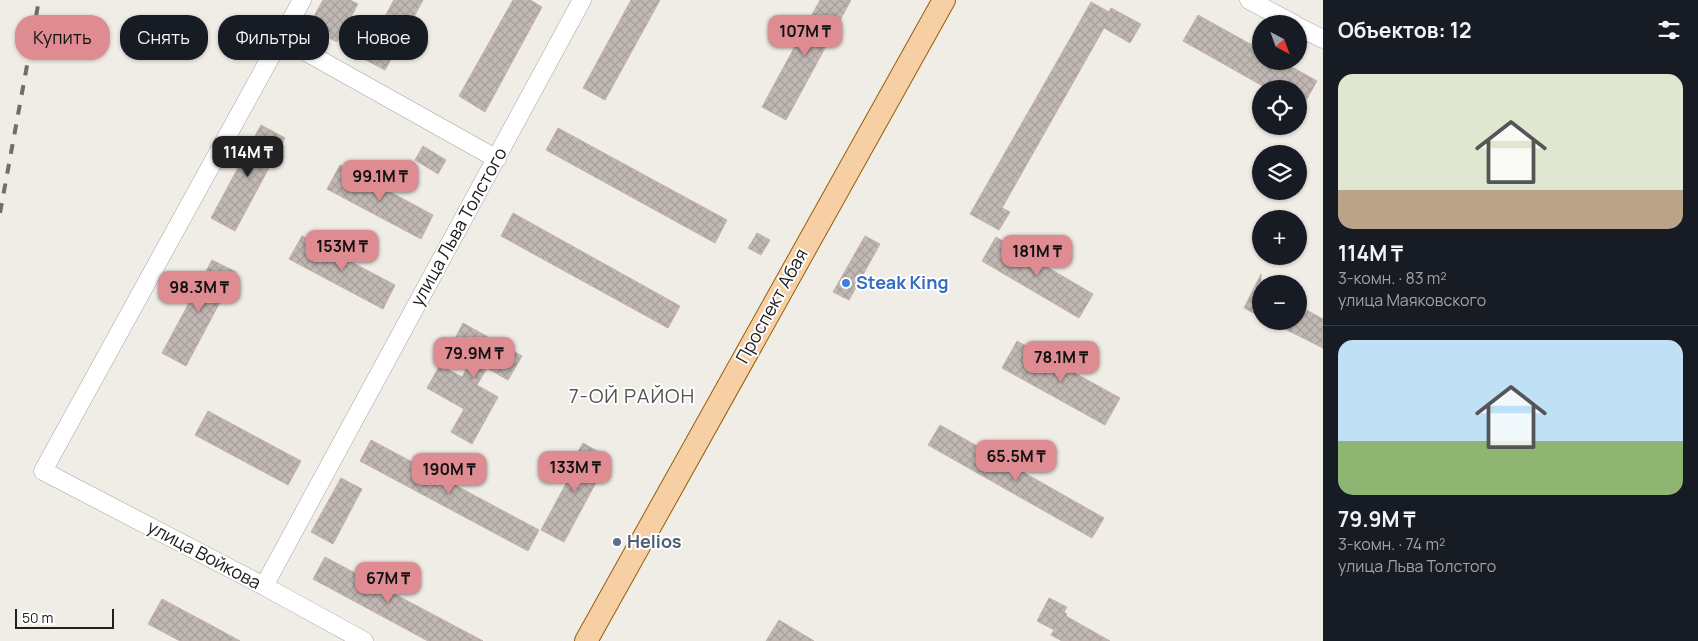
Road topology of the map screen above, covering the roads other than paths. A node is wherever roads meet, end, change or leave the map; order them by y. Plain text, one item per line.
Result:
1 (302, 0) edge
2 (582, 0) edge
3 (944, 0) edge
4 (1249, 0) edge
5 (294, 15) edge
6 (1277, 15) edge
7 (1308, 31) edge
8 (1323, 40) edge
9 (269, 60) edge
10 (320, 60) edge
11 (497, 159) junction
12 (264, 586) junction
13 (364, 641) edge
14 (586, 641) edge

1 - 5 street
2 - 11 street, улица Льва Толстого
3 - 14 main road, Проспект Абая
4 - 6 street
7 - 8 street
9 - 12 street, улица Войкова
10 - 11 street
11 - 12 street, улица Льва Толстого
12 - 13 street, улица Войкова

